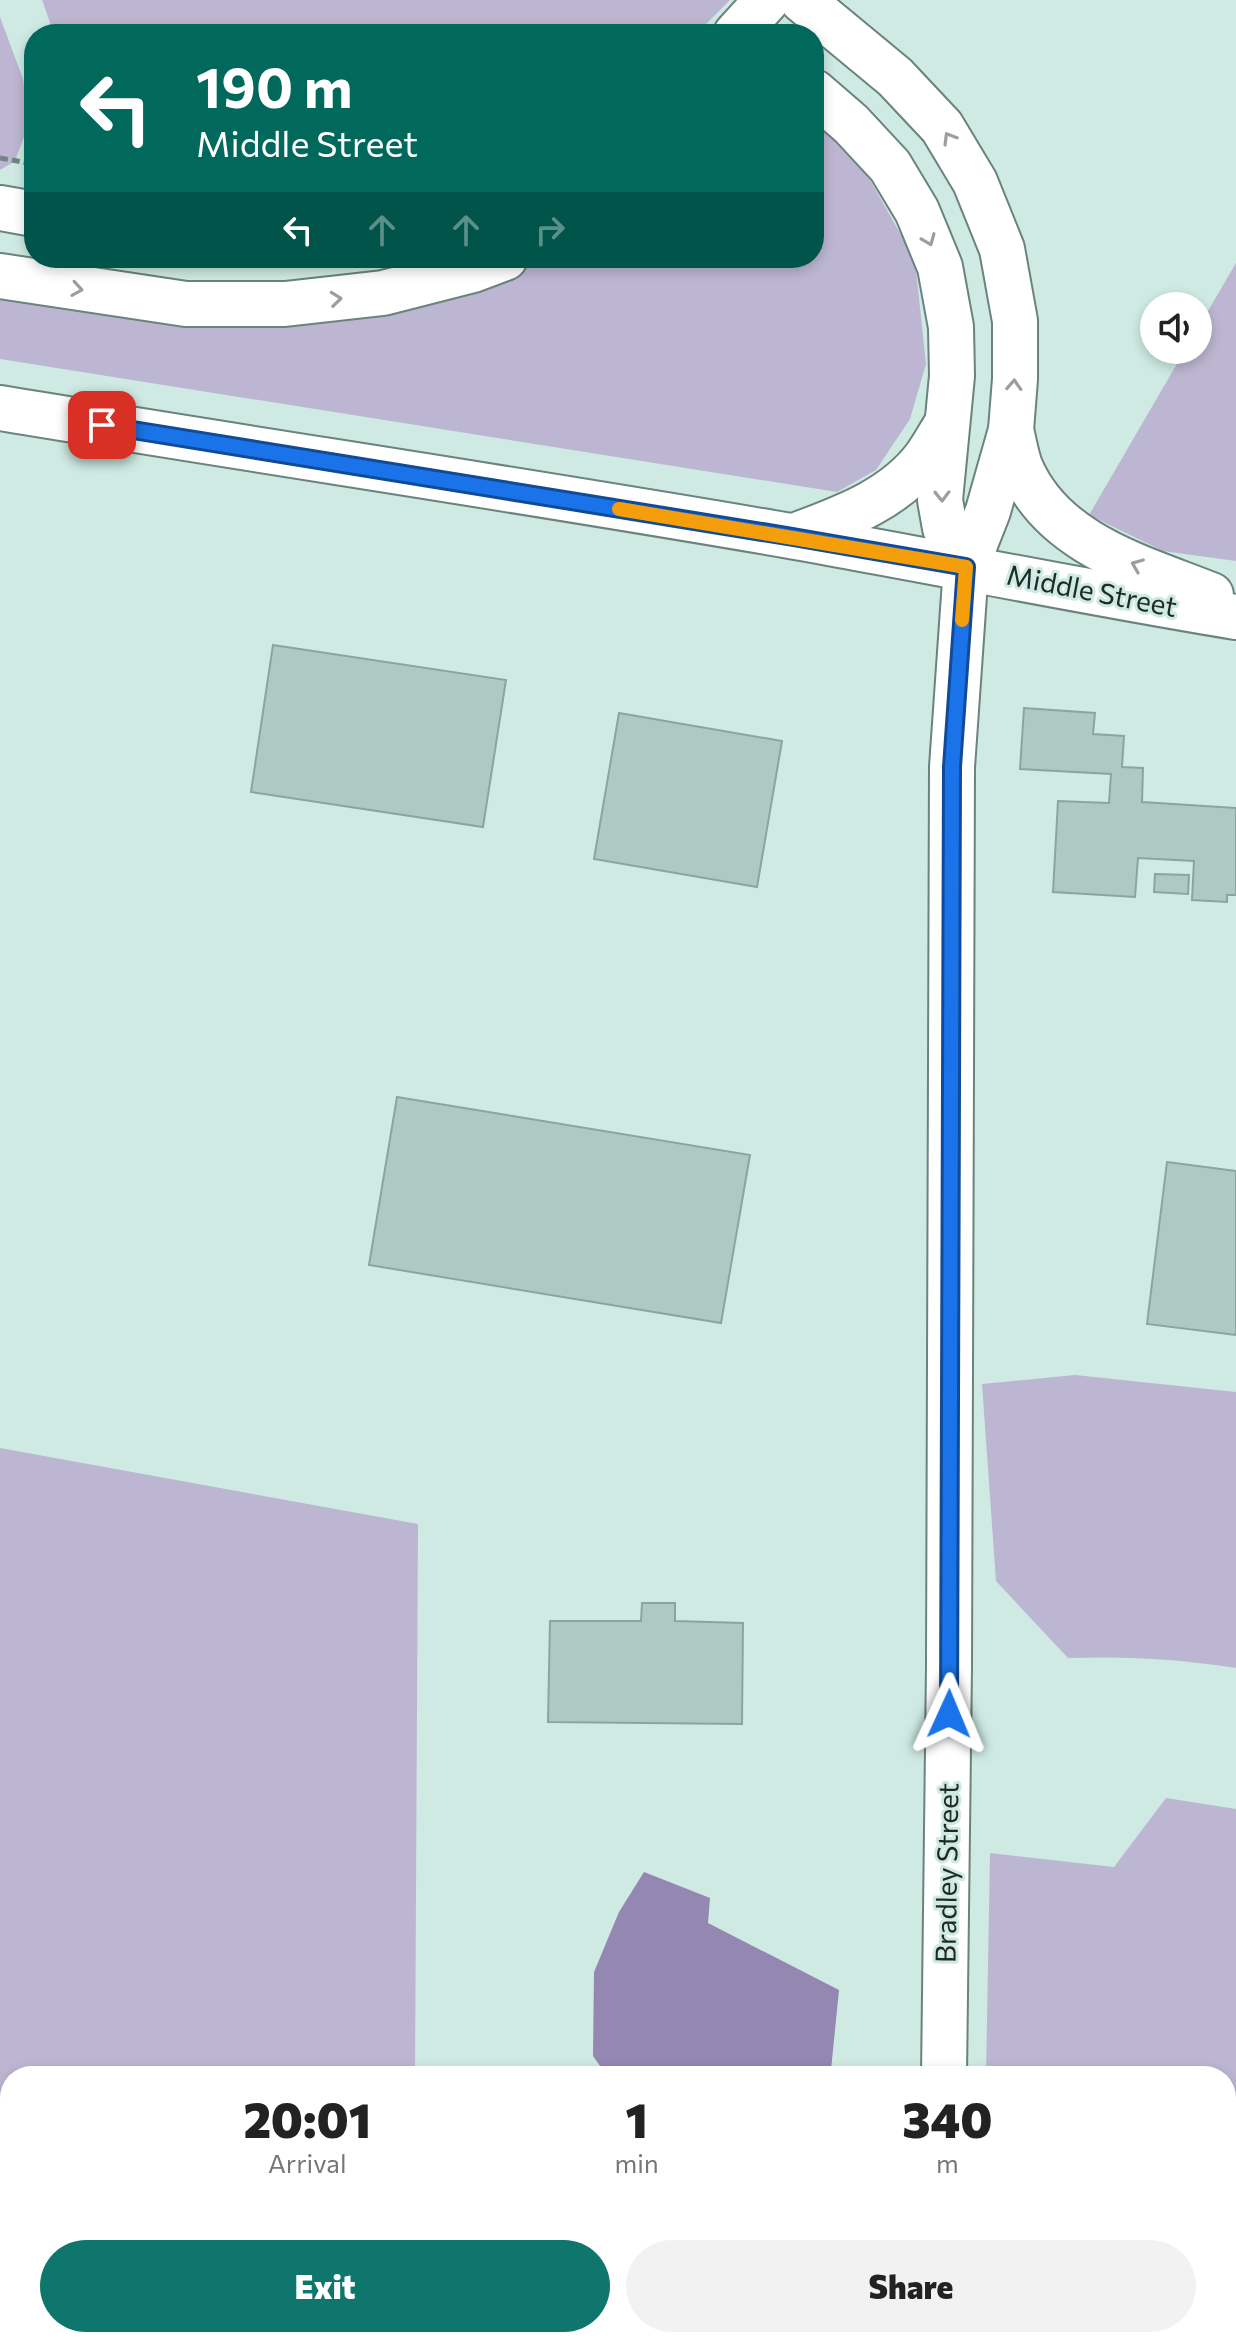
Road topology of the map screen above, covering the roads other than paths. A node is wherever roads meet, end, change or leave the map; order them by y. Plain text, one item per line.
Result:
1 (826, 19) edge
2 (824, 101) edge
3 (0, 208) edge
4 (24, 212) edge
5 (478, 268) edge
6 (0, 276) edge
7 (0, 408) edge
8 (946, 425) junction
9 (1011, 430) junction
10 (793, 537) junction
11 (966, 567) junction
12 (1236, 605) edge
13 (1236, 617) edge
14 (944, 2066) edge

9 -> 1 street
2 -> 8 street
3 - 4 street
6 -> 5 street
7 - 10 street, Middle Street
8 - 10 street
8 -> 11 street
9 - 11 street
12 -> 9 street
10 - 11 street, Middle Street
11 - 13 street, Middle Street
11 - 14 street, Bradley Street

